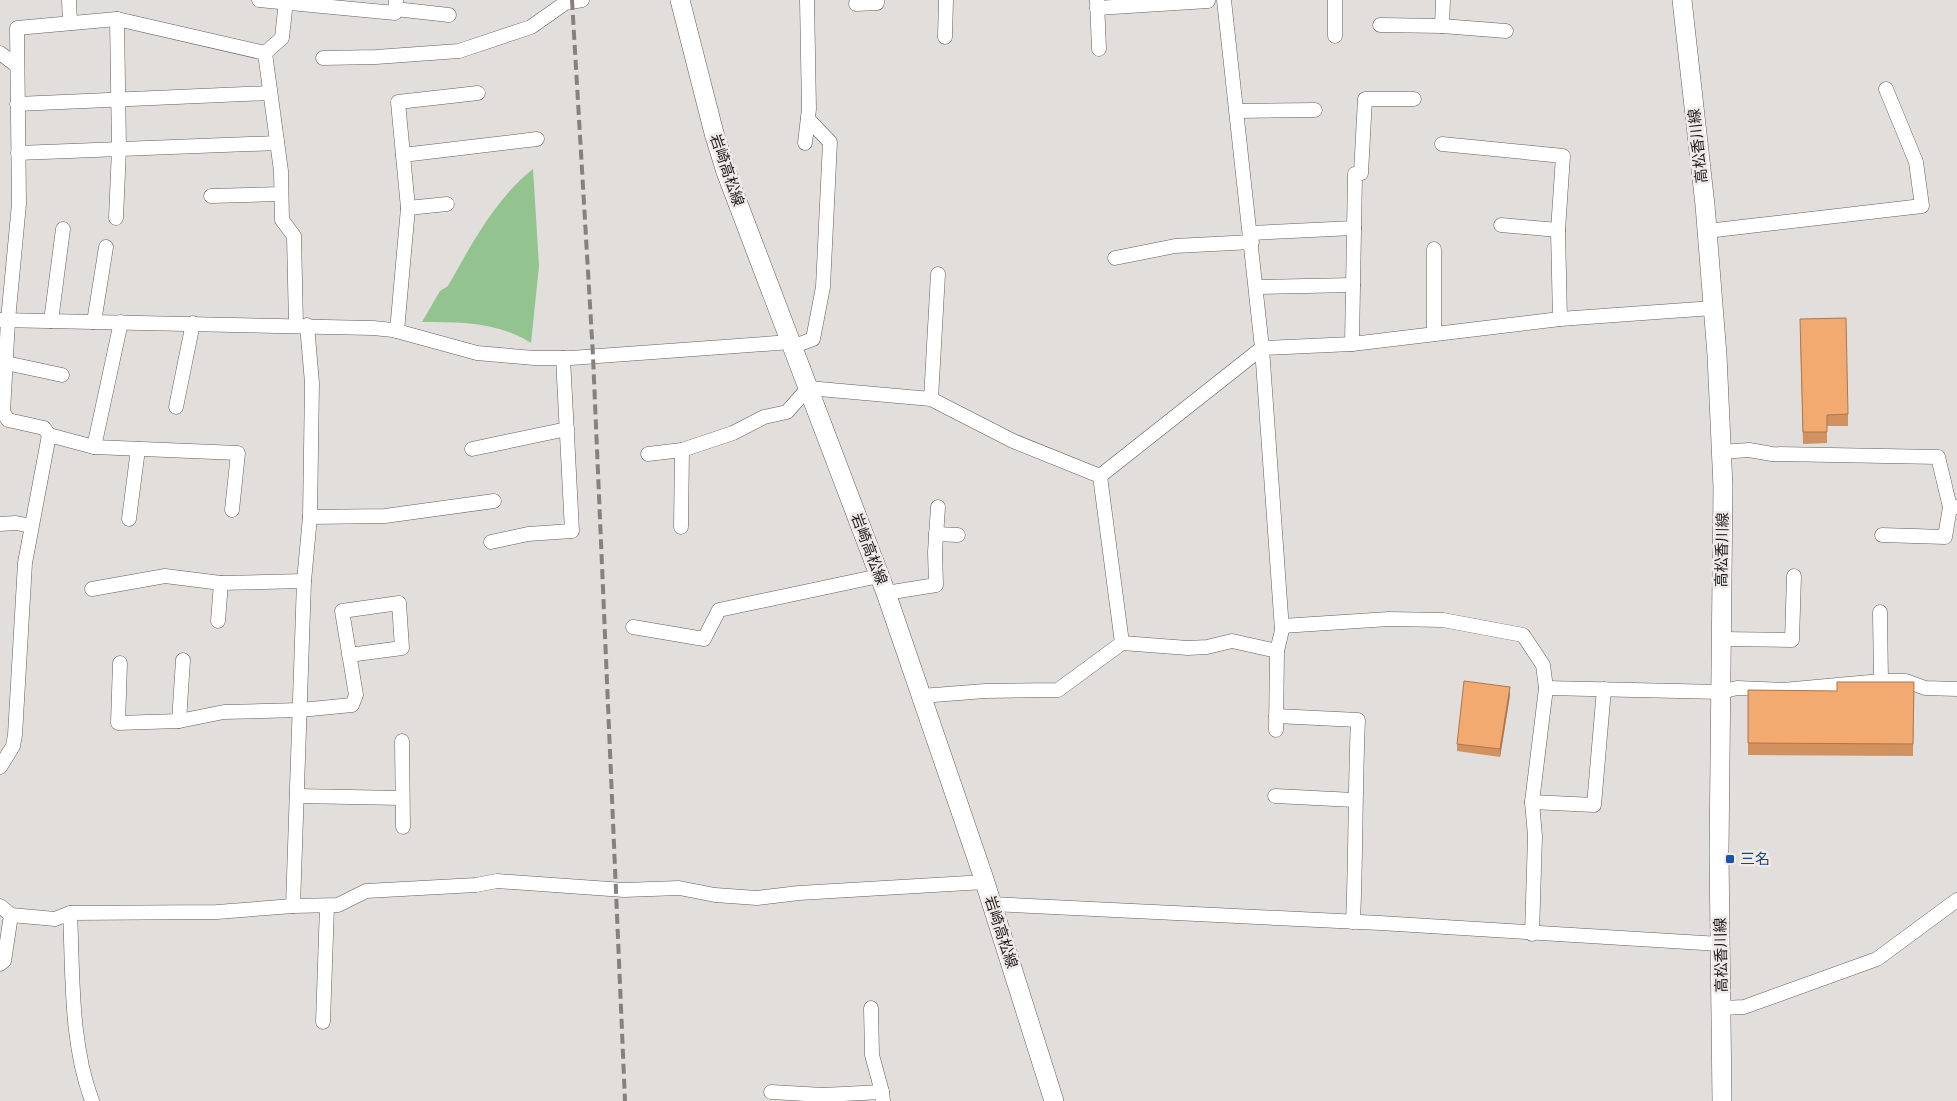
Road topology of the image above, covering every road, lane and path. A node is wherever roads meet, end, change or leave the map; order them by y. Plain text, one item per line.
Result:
1 (69, 0) edge
2 (259, 0) edge
3 (582, 0) edge
4 (680, 0) edge
5 (807, 0) edge
6 (877, 0) edge
7 (946, 0) edge
8 (1224, 0) edge
9 (1335, 0) edge
10 (1443, 0) edge
11 (1682, 0) edge
12 (1208, 1) edge
13 (285, 2) edge
14 (856, 4) dead end
15 (1097, 4) edge
16 (395, 5) edge
17 (449, 15) dead end
18 (117, 19) junction
19 (70, 23) junction
20 (1380, 25) dead end
21 (1442, 26) junction
22 (1506, 31) dead end
23 (1335, 36) dead end
24 (945, 37) dead end
25 (1099, 49) dead end
26 (0, 53) edge
27 (264, 53) junction
28 (323, 58) dead end
29 (16, 65) junction
30 (1886, 89) dead end
31 (270, 93) junction
32 (478, 93) dead end
33 (1414, 99) dead end
34 (117, 100) junction
35 (17, 104) junction
36 (1314, 110) dead end
37 (1236, 112) junction
38 (808, 119) junction
39 (537, 140) dead end
40 (277, 143) junction
41 (805, 143) dead end
42 (1442, 144) dead end
43 (119, 149) junction
44 (18, 153) junction
45 (403, 155) junction
46 (282, 194) junction
47 (211, 196) dead end
48 (447, 204) dead end
49 (408, 208) junction
50 (116, 218) dead end
51 (1501, 225) dead end
52 (63, 228) dead end
53 (1354, 228) junction
54 (1558, 230) junction
55 (1707, 231) junction
56 (1251, 238) junction
57 (106, 247) dead end
58 (1434, 249) dead end
59 (1115, 258) dead end
60 (938, 274) dead end
61 (1353, 285) junction
62 (1256, 287) junction
63 (1713, 308) junction
64 (1560, 318) junction
65 (4, 320) edge
66 (51, 321) junction
67 (94, 322) junction
68 (121, 322) junction
69 (194, 323) junction
70 (302, 325) junction
71 (397, 331) junction
72 (1434, 334) junction
73 (1352, 344) junction
74 (792, 345) junction
75 (1262, 348) junction
76 (563, 358) junction
77 (6, 363) junction
78 (62, 375) dead end
79 (808, 388) junction
80 (932, 399) junction
81 (176, 407) dead end
82 (4, 420) edge
83 (567, 429) junction
84 (48, 435) junction
85 (94, 447) junction
86 (472, 448) dead end
87 (138, 449) junction
88 (682, 450) junction
89 (1721, 452) junction
90 (648, 454) dead end
91 (1100, 476) junction
92 (494, 501) dead end
93 (938, 507) dead end
94 (1954, 507) edge
95 (232, 510) dead end
96 (310, 516) junction
97 (129, 519) dead end
98 (0, 524) edge
99 (31, 526) junction
100 (681, 527) dead end
101 (936, 534) junction
102 (958, 535) dead end
103 (1882, 535) dead end
104 (491, 542) dead end
105 (1794, 576) dead end
106 (304, 581) junction
107 (221, 583) junction
108 (883, 584) junction
109 (92, 589) dead end
110 (1880, 612) dead end
111 (218, 621) dead end
112 (1282, 626) junction
113 (633, 628) dead end
114 (1722, 639) junction
115 (1122, 643) junction
116 (1277, 651) junction
117 (349, 655) junction
118 (183, 660) dead end
119 (120, 663) dead end
120 (1881, 681) junction
121 (1546, 688) junction
122 (1604, 689) junction
123 (1957, 689) edge
124 (1721, 692) junction
125 (921, 696) junction
126 (300, 710) junction
127 (179, 721) junction
128 (402, 741) dead end
129 (0, 766) edge
130 (297, 796) junction
131 (1274, 796) dead end
132 (402, 798) junction
133 (1354, 800) junction
134 (1532, 802) junction
135 (403, 827) dead end
136 (984, 882) junction
137 (1957, 900) edge
138 (992, 904) junction
139 (294, 906) junction
140 (327, 906) junction
141 (5, 911) edge
142 (70, 913) junction
143 (1352, 922) junction
144 (1532, 934) junction
145 (1720, 944) junction
146 (0, 964) edge
147 (870, 1008) dead end
148 (1722, 1008) junction
149 (323, 1022) dead end
150 (771, 1092) dead end
151 (882, 1096) edge
152 (92, 1101) edge
153 (1054, 1101) edge
154 (1723, 1101) edge

1 - 19 street
2 - 13 street
3 - 28 street
4 - 74 main road, 岩崎高松線
5 - 38 street
6 - 14 street
7 - 24 street
8 - 37 street
9 - 23 street
10 - 21 street
11 - 55 main road, 高松香川線
12 - 15 street
13 - 16 street
13 - 27 street
15 - 25 street
16 - 17 street
18 - 19 street
18 - 27 street
18 - 34 street
19 - 29 street
20 - 21 street
21 - 22 street
26 - 29 street
27 - 31 street
29 - 35 street
30 - 55 street
31 - 34 street
31 - 40 street
32 - 45 street
33 - 53 street
34 - 35 street
34 - 43 street
35 - 44 street
36 - 37 street
37 - 56 street
38 - 41 street
38 - 74 street
39 - 45 street
40 - 43 street
40 - 46 street
42 - 54 street
43 - 44 street
43 - 50 street
44 - 65 street
45 - 49 street
46 - 47 street
46 - 70 street
48 - 49 street
49 - 71 street
51 - 54 street
52 - 66 street
53 - 56 street
53 - 61 street
54 - 64 street
55 - 63 main road, 高松香川線
56 - 59 street
56 - 62 street
57 - 67 street
58 - 72 street
60 - 80 street
61 - 62 street
61 - 73 street
62 - 75 street
63 - 64 street
63 - 89 main road, 高松香川線
64 - 72 street
65 - 66 street
65 - 77 street
66 - 67 street
67 - 68 street
68 - 69 street
68 - 85 street
69 - 70 street
69 - 81 street
70 - 71 street
70 - 96 street
71 - 76 street
72 - 73 street
73 - 75 street
74 - 76 street
74 - 79 main road, 岩崎高松線
75 - 91 street
75 - 112 street
76 - 83 street
77 - 78 street
77 - 82 street
79 - 80 street
79 - 88 street
79 - 108 main road, 岩崎高松線
80 - 91 street
82 - 84 street
83 - 86 street
83 - 104 street
84 - 85 street
84 - 99 street
85 - 87 street
87 - 95 street
87 - 97 street
88 - 90 street
88 - 100 street
89 - 94 street
89 - 114 main road, 高松香川線
91 - 115 street
92 - 96 street
93 - 101 street
94 - 103 street
96 - 106 street
98 - 99 street
99 - 129 street
101 - 102 street
101 - 108 street
105 - 114 street
106 - 107 street
106 - 126 street
107 - 109 street
107 - 111 street
108 - 113 street
108 - 125 main road, 岩崎高松線
110 - 120 street
112 - 116 street
112 - 121 street
114 - 124 main road, 高松香川線
115 - 116 street
115 - 125 street
116 - 133 street
117 - 117 street
117 - 126 street
118 - 127 street
119 - 127 street
120 - 123 street
120 - 124 street
121 - 122 street
121 - 134 street
122 - 124 street
122 - 134 street
124 - 145 main road, 高松香川線
125 - 136 main road, 岩崎高松線
126 - 127 street
126 - 130 street
128 - 132 street
130 - 132 street
130 - 139 street
131 - 133 street
132 - 135 street
133 - 143 street
134 - 144 street
136 - 138 main road, 岩崎高松線
136 - 140 street
137 - 148 street
138 - 143 street
138 - 153 main road, 岩崎高松線
139 - 140 street
139 - 142 street
140 - 149 street
141 - 142 street
141 - 146 street
142 - 152 street
143 - 144 street
144 - 145 street
145 - 148 main road, 高松香川線
147 - 151 street
148 - 154 main road, 高松香川線
150 - 151 street

